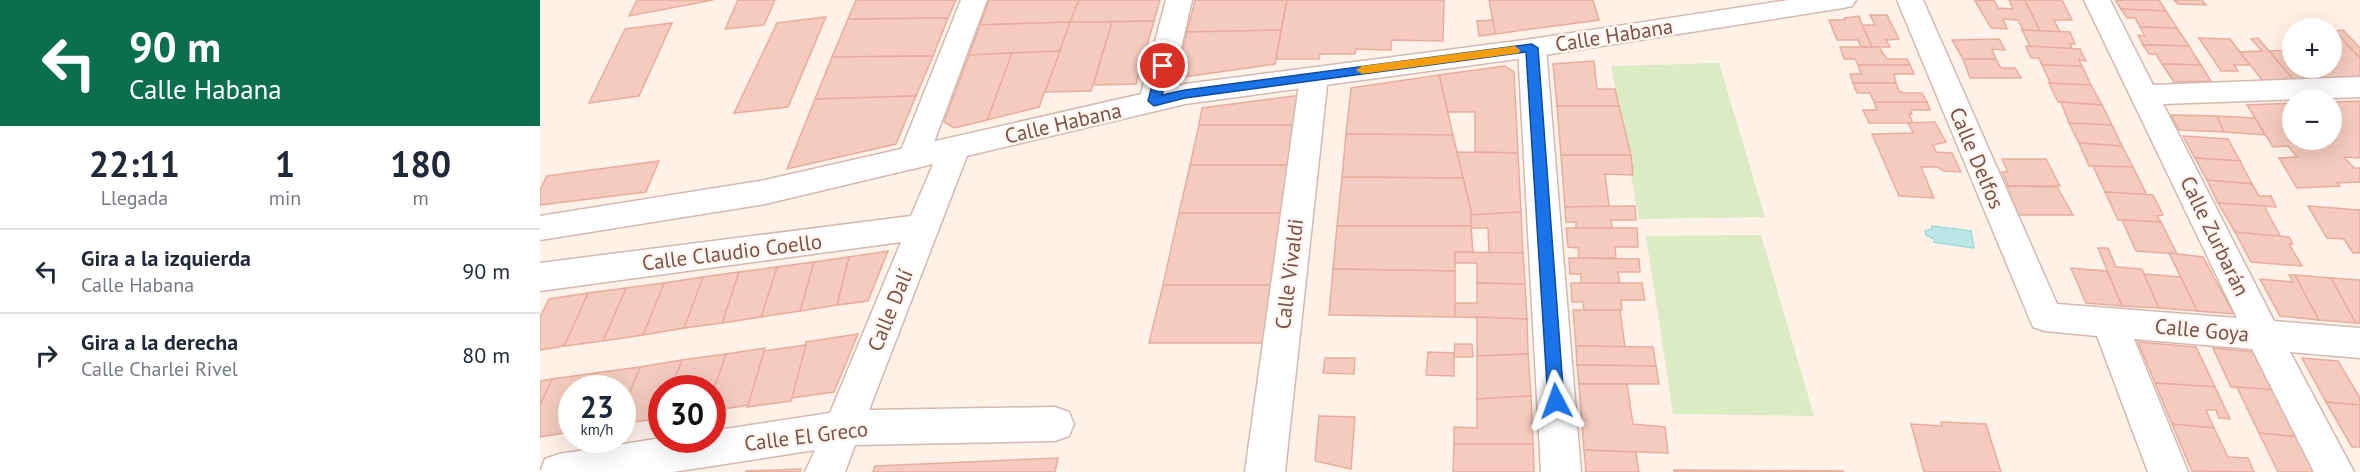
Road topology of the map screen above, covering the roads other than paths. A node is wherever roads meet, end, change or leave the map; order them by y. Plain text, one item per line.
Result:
1 (974, 0) edge
2 (1179, 0) edge
3 (1843, 0) edge
4 (1910, 0) edge
5 (2097, 0) edge
6 (1692, 11) edge
7 (1532, 48) junction
8 (1314, 77) junction
9 (2360, 87) edge
10 (2145, 95) junction
11 (1154, 101) junction
12 (955, 148) junction
13 (913, 158) junction
14 (923, 227) junction
15 (540, 228) edge
16 (540, 276) edge
17 (2045, 317) joint
18 (2110, 323) junction
19 (2263, 335) junction
20 (2360, 343) edge
21 (1055, 424) dead end
22 (843, 428) junction
23 (559, 472) edge
24 (825, 472) edge
25 (1265, 472) edge
26 (1561, 472) edge
27 (2168, 472) edge
28 (2334, 472) edge

1 - 13 street
2 - 11 street
3 - 6 street, Calle Habana
4 - 17 street, Calle Delfos
5 - 10 street, Calle Zurbarán
6 - 7 street, Calle Habana
7 - 8 street, Calle Habana
7 - 26 street
8 - 11 street, Calle Habana
8 - 25 street, Calle Vivaldi
9 - 10 street
10 - 19 street, Calle Zurbarán
11 - 12 street, Calle Habana
12 - 13 street, Calle Habana
12 - 14 street, Calle Dalí
13 - 15 street, Calle Habana
14 - 16 street, Calle Claudio Coello
14 - 22 street, Calle Dalí
17 - 18 street, Calle Goya
18 - 19 street, Calle Goya
18 - 27 street
19 - 20 street, Calle Goya
19 - 28 street, Calle Zurbarán
21 - 22 street, Calle El Greco
22 - 23 street, Calle El Greco
22 - 24 street, Calle Dalí

